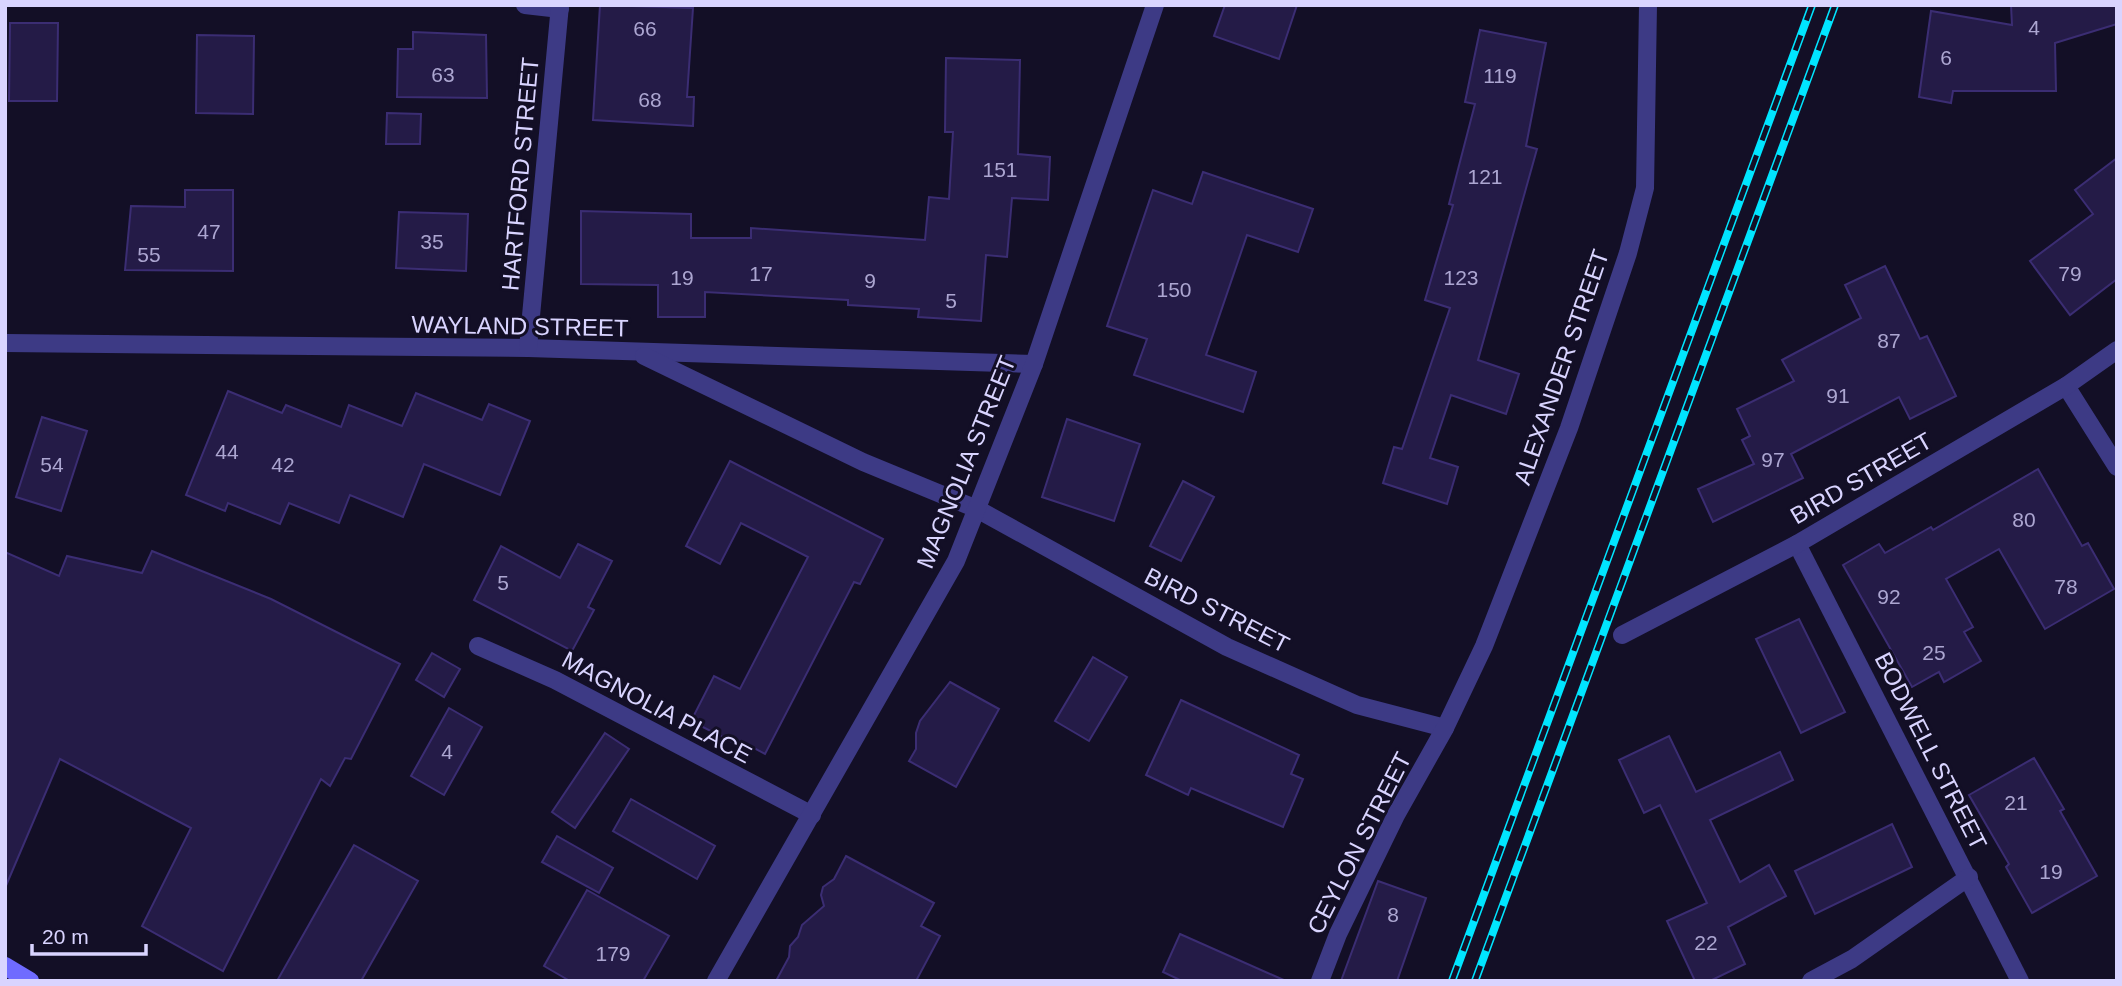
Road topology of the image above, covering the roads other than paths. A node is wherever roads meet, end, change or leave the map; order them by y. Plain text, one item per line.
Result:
1 (526, 5) edge
2 (1155, 5) edge
3 (1648, 5) edge
4 (560, 7) edge
5 (5, 343) edge
6 (528, 348) junction
7 (2117, 349) edge
8 (638, 353) junction
9 (1034, 364) junction
10 (2066, 386) junction
11 (2117, 467) edge
12 (978, 509) junction
13 (1797, 544) junction
14 (1622, 635) dead end
15 (478, 646) dead end
16 (1445, 728) junction
17 (812, 815) junction
18 (1969, 877) junction
19 (5, 966) edge
20 (30, 981) edge
21 (716, 981) edge
22 (1320, 981) edge
23 (1811, 981) edge
24 (2020, 981) edge

1 - 4 street
2 - 9 street, MAGNOLIA STREET
3 - 16 street, ALEXANDER STREET
4 - 6 street, HARTFORD STREET
5 - 6 street, WAYLAND STREET
6 - 8 street, WAYLAND STREET
7 - 10 street, BIRD STREET
8 - 9 street, WAYLAND STREET
8 - 12 street, BIRD STREET
9 - 12 street, MAGNOLIA STREET
10 - 11 street
10 - 13 street, BIRD STREET
12 - 16 street, BIRD STREET
12 - 17 street, MAGNOLIA STREET
13 - 14 street, BIRD STREET
13 - 18 street, BODWELL STREET
15 - 17 street, MAGNOLIA PLACE
16 - 22 street, CEYLON STREET
17 - 21 street, MAGNOLIA STREET
18 - 23 street
18 - 24 street, BODWELL STREET
19 - 20 main road

